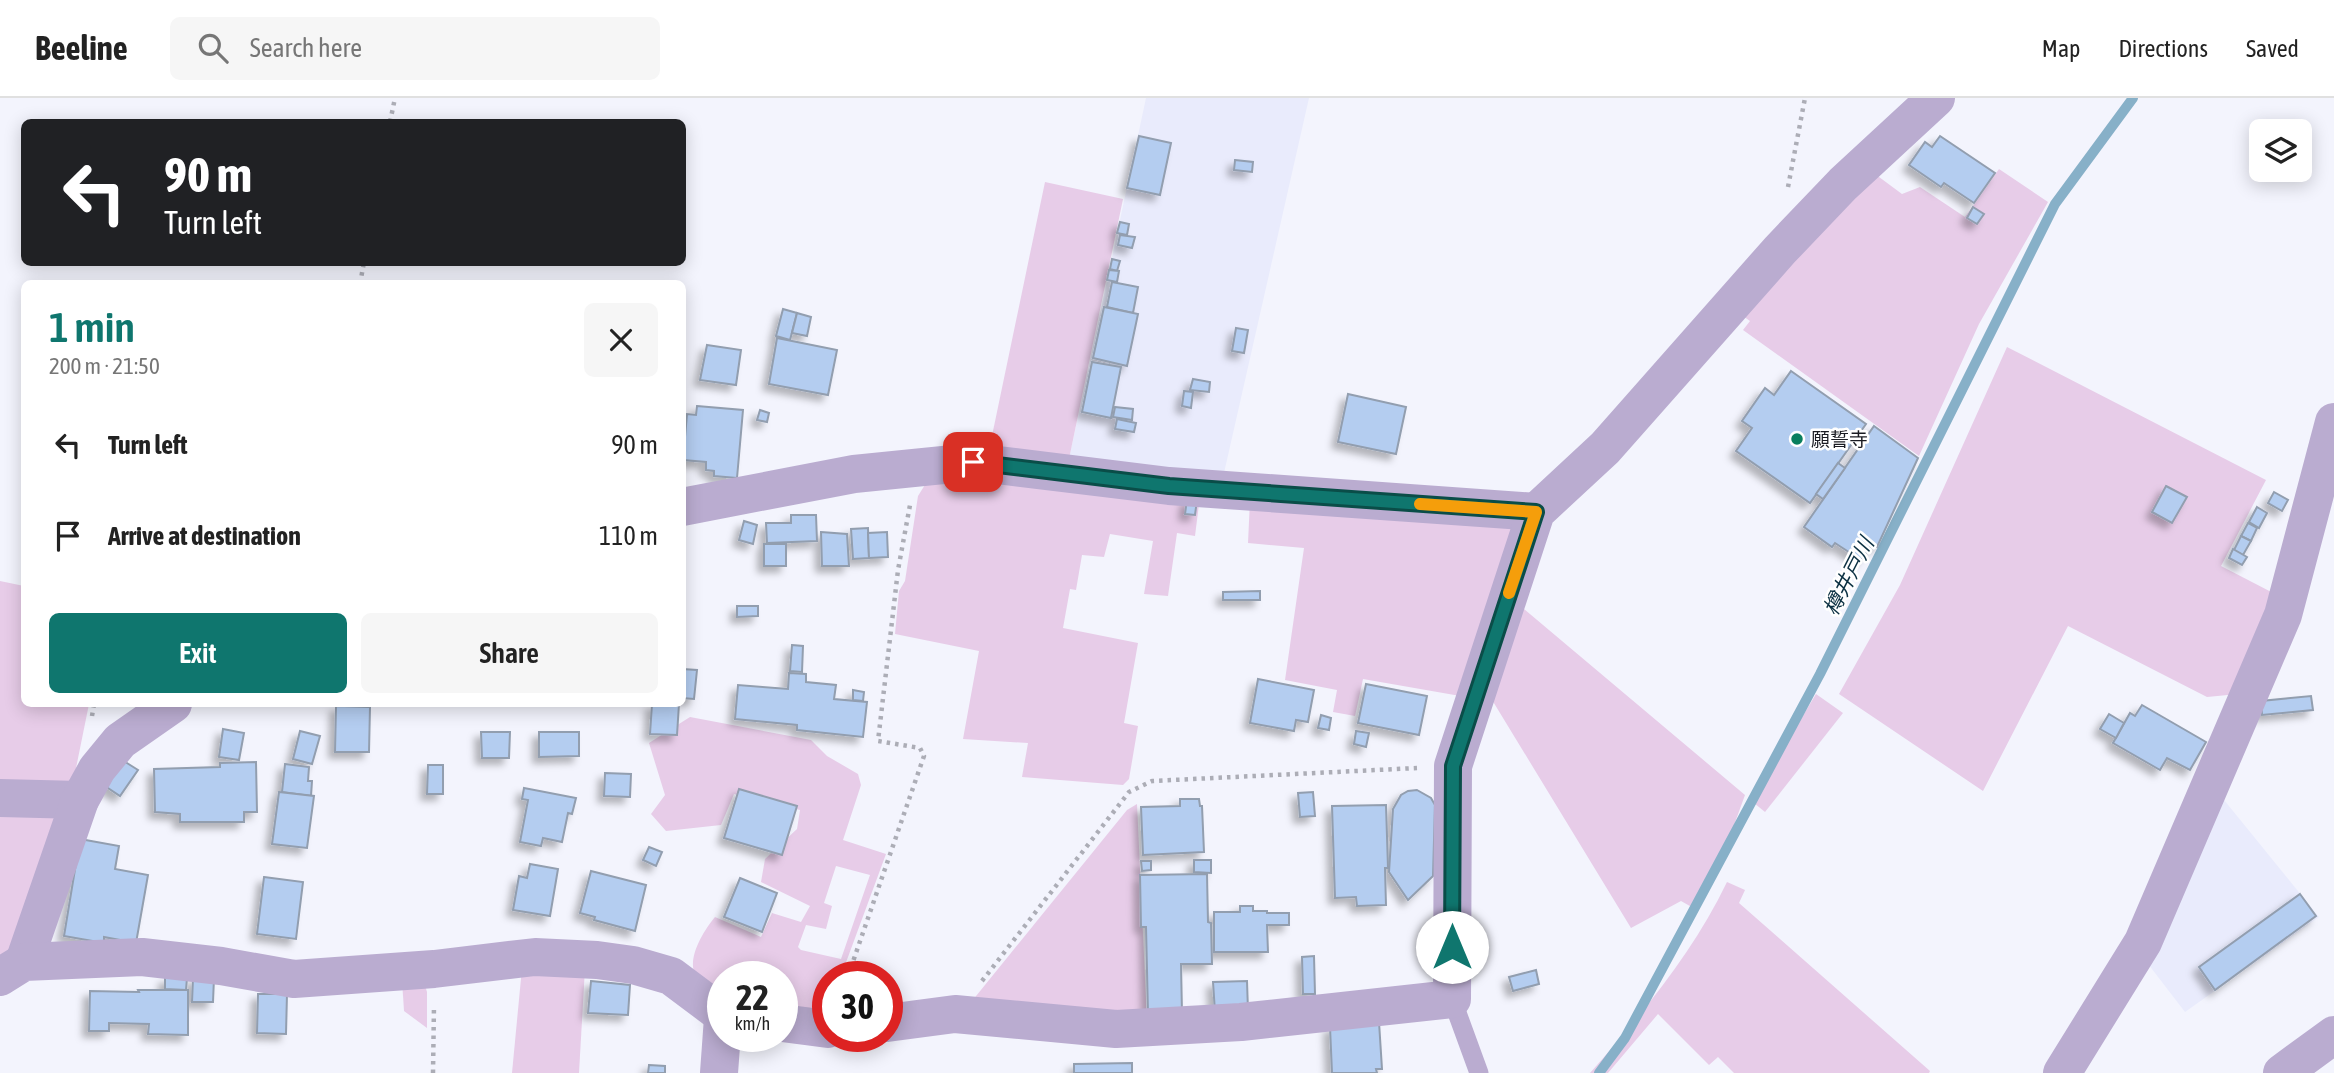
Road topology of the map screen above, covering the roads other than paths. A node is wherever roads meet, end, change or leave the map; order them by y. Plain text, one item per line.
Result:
1 (1936, 98) edge
2 (2334, 422) edge
3 (686, 506) edge
4 (1536, 512) junction
5 (169, 707) edge
6 (0, 798) edge
7 (80, 800) junction
8 (12, 970) edge
9 (1452, 999) junction
10 (707, 1004) edge
11 (903, 1021) edge
12 (2334, 1035) edge
13 (720, 1052) edge
14 (719, 1073) edge
15 (1479, 1073) edge
16 (2062, 1073) edge
17 (2282, 1073) edge

1 - 4 street
2 - 16 street
3 - 4 street
4 - 9 street
5 - 7 street
6 - 7 street
7 - 8 street
8 - 10 street
9 - 11 street
9 - 15 lane
12 - 17 street
13 - 14 street

